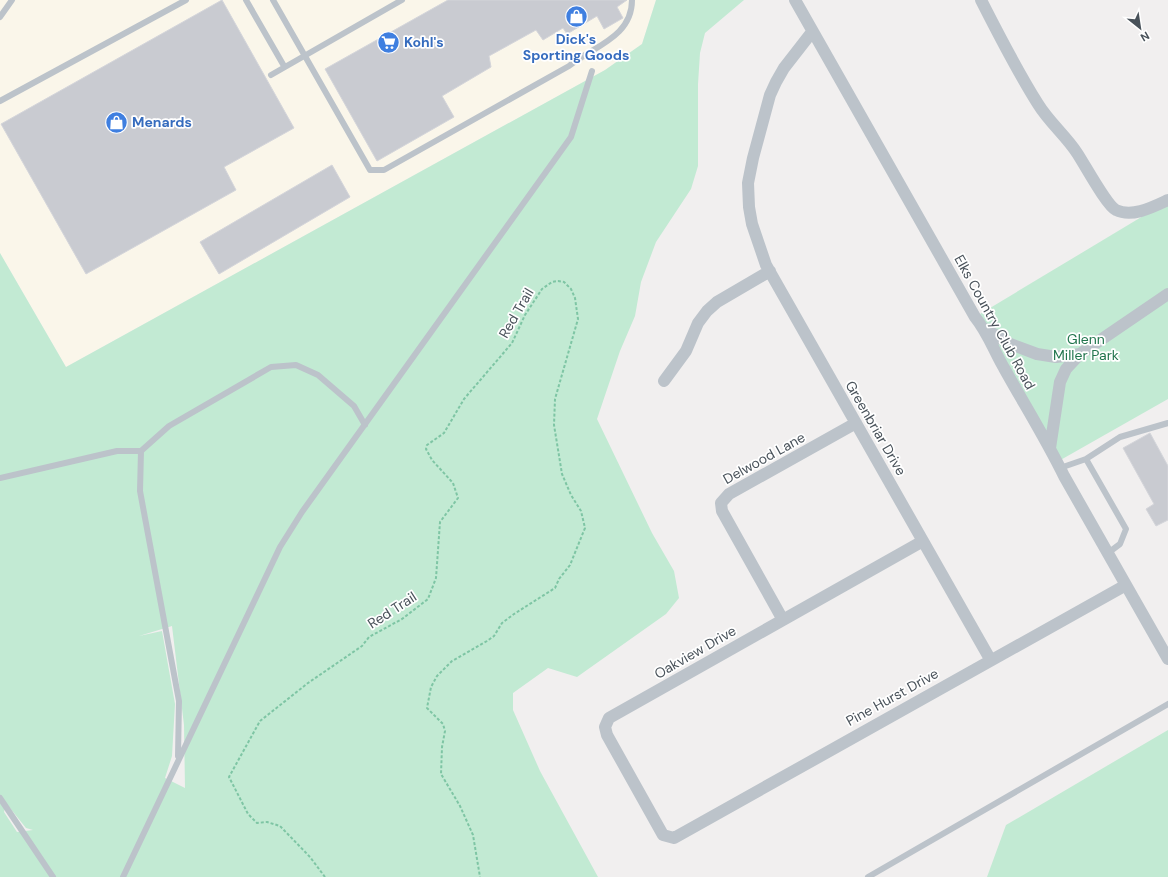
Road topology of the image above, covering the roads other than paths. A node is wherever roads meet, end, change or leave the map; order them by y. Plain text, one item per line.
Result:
1 (12, 0) edge
2 (186, 0) edge
3 (246, 0) edge
4 (273, 0) edge
5 (402, 0) edge
6 (632, 0) edge
7 (795, 0) edge
8 (981, 0) edge
9 (0, 17) edge
10 (812, 32) junction
11 (304, 56) junction
12 (284, 66) junction
13 (592, 71) dead end
14 (271, 75) dead end
15 (0, 101) edge
16 (1168, 200) edge
17 (770, 271) junction
18 (1168, 294) edge
19 (985, 329) junction
20 (1080, 354) junction
21 (664, 381) dead end
22 (856, 423) junction
23 (1168, 423) edge
24 (365, 425) junction
25 (1050, 448) junction
26 (141, 451) junction
27 (1086, 459) junction
28 (1060, 468) junction
29 (0, 478) edge
30 (923, 541) junction
31 (1108, 553) junction
32 (1126, 585) junction
33 (783, 620) junction
34 (990, 659) junction
35 (1168, 659) edge
36 (1168, 704) edge
37 (178, 760) junction
38 (0, 798) edge
39 (674, 838) joint
40 (53, 877) edge
41 (123, 877) edge
42 (868, 877) edge

1 - 9 lane
2 - 15 lane
3 - 12 lane
4 - 11 lane
5 - 11 lane
6 - 11 lane
7 - 10 street, Elks Country Club Road
8 - 16 street
10 - 17 street, Greenbriar Drive
10 - 19 street, Elks Country Club Road
11 - 12 lane
12 - 14 lane
13 - 24 lane
17 - 21 street
17 - 22 street, Greenbriar Drive
18 - 20 street
19 - 20 street
19 - 25 street, Elks Country Club Road
20 - 25 street
22 - 30 street, Greenbriar Drive
22 - 33 street, Delwood Lane
23 - 27 lane
24 - 26 lane
24 - 37 lane
25 - 28 street, Elks Country Club Road
26 - 29 lane
26 - 37 lane
27 - 28 lane
27 - 31 lane
28 - 31 street, Elks Country Club Road
30 - 33 street, Oakview Drive
30 - 34 street, Greenbriar Drive
31 - 32 street, Elks Country Club Road
32 - 34 street, Pine Hurst Drive
32 - 35 street, Elks Country Club Road
33 - 39 street, Oakview Drive
34 - 39 street, Pine Hurst Drive
36 - 42 lane
37 - 41 lane
38 - 40 lane

